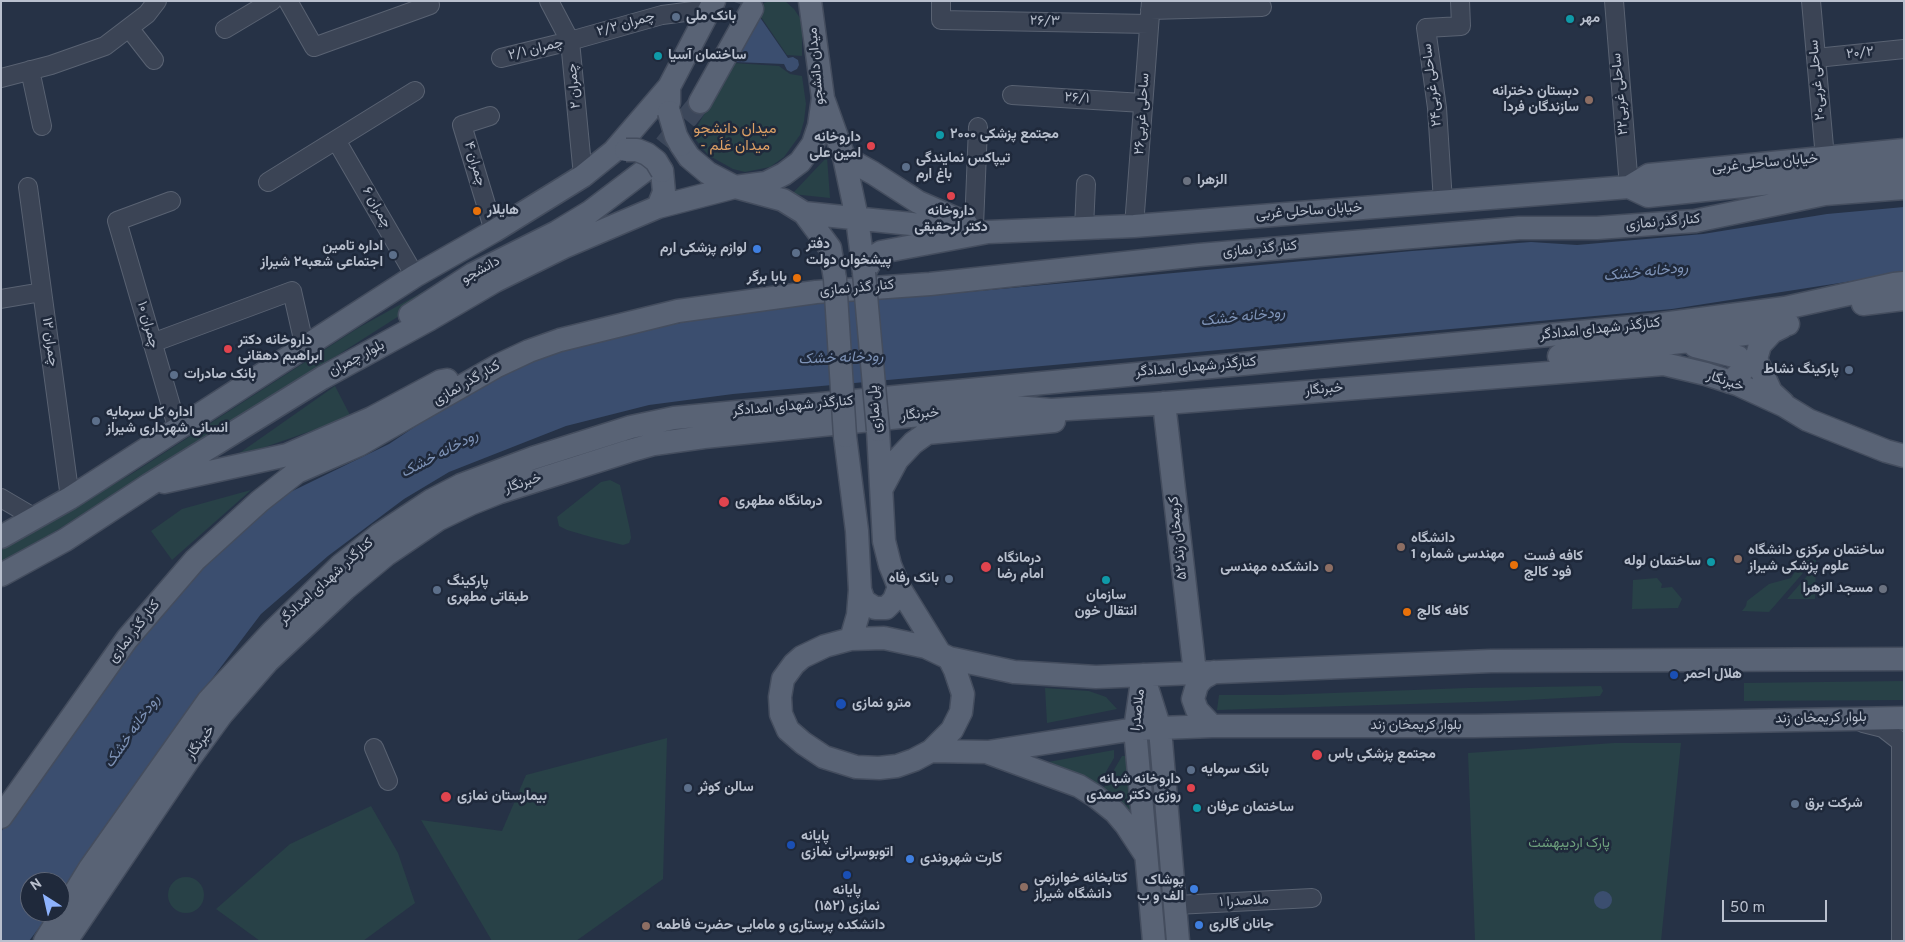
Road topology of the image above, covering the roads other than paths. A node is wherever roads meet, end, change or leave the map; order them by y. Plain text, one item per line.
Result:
1 (157, 1) edge
2 (272, 1) edge
3 (288, 1) edge
4 (429, 1) edge
5 (549, 1) edge
6 (941, 1) edge
7 (1460, 1) edge
8 (1614, 1) edge
9 (1811, 1) edge
10 (713, 4) edge
11 (807, 5) edge
12 (746, 7) dead end
13 (1262, 7) dead end
14 (1150, 12) edge
15 (129, 28) junction
16 (225, 29) dead end
17 (570, 42) junction
18 (1904, 49) edge
19 (501, 58) dead end
20 (1816, 58) junction
21 (154, 60) dead end
22 (30, 70) junction
23 (1, 78) edge
24 (669, 87) junction
25 (415, 91) dead end
26 (1012, 95) dead end
27 (696, 97) tunnel mouth
28 (823, 98) junction
29 (1143, 103) junction
30 (490, 116) dead end
31 (42, 126) dead end
32 (978, 127) dead end
33 (336, 140) junction
34 (1904, 150) edge
35 (844, 157) junction
36 (1824, 158) junction
37 (636, 161) junction
38 (1904, 169) edge
39 (583, 176) junction
40 (268, 182) dead end
41 (1772, 183) junction
42 (1086, 184) dead end
43 (28, 187) dead end
44 (735, 187) junction
45 (1629, 187) junction
46 (1904, 188) edge
47 (171, 201) dead end
48 (1443, 202) junction
49 (658, 207) junction
50 (804, 213) junction
51 (857, 218) junction
52 (1134, 226) junction
53 (1084, 228) junction
54 (1518, 228) junction
55 (981, 229) junction
56 (494, 231) junction
57 (864, 273) junction
58 (415, 276) junction
59 (1904, 283) edge
60 (42, 292) junction
61 (1, 299) edge
62 (1904, 299) edge
63 (1788, 324) junction
64 (152, 343) junction
65 (1680, 343) junction
66 (305, 348) junction
67 (497, 366) junction
68 (322, 378) junction
69 (1730, 382) junction
70 (1164, 403) junction
71 (1785, 406) junction
72 (1015, 407) junction
73 (1086, 408) junction
74 (178, 430) junction
75 (1904, 456) edge
76 (149, 485) junction
77 (881, 489) junction
78 (1, 498) edge
79 (70, 498) junction
80 (35, 518) junction
81 (3, 534) edge
82 (1, 575) edge
83 (899, 587) junction
84 (860, 590) junction
85 (851, 639) junction
86 (944, 655) junction
87 (1904, 659) edge
88 (1204, 672) junction
89 (1143, 675) junction
90 (1904, 718) edge
91 (1848, 719) junction
92 (1212, 726) junction
93 (1135, 729) junction
94 (1160, 729) junction
95 (1903, 741) edge
96 (374, 748) dead end
97 (931, 751) junction
98 (988, 752) junction
99 (388, 781) dead end
100 (1, 817) edge
101 (1147, 858) junction
102 (1312, 898) dead end
103 (1176, 905) junction
104 (45, 941) edge
105 (66, 941) edge
106 (1154, 941) edge
107 (1178, 941) edge
108 (1901, 941) edge

1 - 15 street
2 - 16 street
3 - 4 street
5 - 17 street, ۲ چمران
6 - 14 street, ۲۶/۳
7 - 48 street, ساحلی غربی۲۴
8 - 45 street, ساحلی غربی۲۲
9 - 20 street, ساحلی غربی۲۰
10 - 17 street, ۲/۲ چمران
10 - 24 main road
11 - 28 main road, میدان دانشجو
12 - 27 main road
13 - 14 street, ۲۶/۳
14 - 29 street, ساحلی غربی۲۶
15 - 21 street
15 - 22 street
17 - 19 street, ۲/۱ چمران
17 - 39 street, ۲ چمران
18 - 20 street, ۲۰/۲
20 - 36 street, ساحلی غربی۲۰
22 - 23 street
22 - 31 street
24 - 37 main road
24 - 44 main road, bridge
25 - 33 street
26 - 29 street, ۲۶/۱
28 - 35 main road, پل نمازی
28 - 44 main road, میدان دانشجو
29 - 52 street, ساحلی غربی۲۶
30 - 56 street, ۴ چمران
32 - 55 street
33 - 40 street
33 - 58 street, ۶ چمران
34 - 36 main road, خیابان ساحلی غربی
35 - 51 main road, پل نمازی
35 - 55 main road
36 - 45 main road, خیابان ساحلی غربی
37 - 39 main road
37 - 49 main road
37 - 66 main road, دانشجو
37 - 68 main road, دانشجو
38 - 41 main road, خیابان ساحلی غربی
39 - 56 main road
41 - 45 main road, خیابان ساحلی غربی
41 - 54 main road
42 - 53 street
43 - 60 street, ۱۲ چمران
44 - 49 main road, بلوار چمران
44 - 50 main road
45 - 48 main road, خیابان ساحلی غربی
46 - 54 main road, کنار گذر نمازی
47 - 64 street, ۱۰ چمران
48 - 52 main road, خیابان ساحلی غربی
49 - 68 main road, بلوار چمران
50 - 51 main road
50 - 84 main road, bridge
51 - 55 main road
51 - 57 main road, پل نمازی
52 - 53 main road, خیابان ساحلی غربی
53 - 55 main road, خیابان ساحلی غربی
54 - 67 main road, کنار گذر نمازی
55 - 57 main road
56 - 58 main road
57 - 77 main road, پل نمازی, bridge
58 - 66 main road
59 - 104 main road, کنارگذر شهدای امدادگر
60 - 61 street
60 - 79 street, ۱۲ چمران
62 - 63 main road
63 - 65 main road
63 - 71 main road
64 - 66 street
64 - 74 street, ۱۰ چمران
65 - 69 main road
65 - 72 main road
66 - 74 main road
67 - 76 main road
67 - 100 main road, کنار گذر نمازی
68 - 76 main road, بلوار چمران
69 - 70 main road, خبرنگار
69 - 71 main road, خبرنگار
70 - 73 main road, خبرنگار
70 - 88 main road, کریمخان زند ۵۲
71 - 75 main road, خبرنگار
72 - 73 main road, خبرنگار
72 - 105 main road, خبرنگار
73 - 77 main road
74 - 79 main road
76 - 82 main road, بلوار چمران
77 - 83 main road, پل نمازی
78 - 80 street
79 - 80 main road
80 - 81 main road
83 - 84 main road
83 - 86 main road, پل نمازی
84 - 85 main road
85 - 86 main road
85 - 97 main road
86 - 89 main road
86 - 97 main road
87 - 88 main road
88 - 89 main road
88 - 92 main road
89 - 93 main road, ملاصدرا
89 - 94 main road, ملاصدرا
90 - 91 main road, بلوار کریمخان زند
91 - 92 main road, بلوار کریمخان زند
91 - 95 street
92 - 94 main road, بلوار کریمخان زند
93 - 94 main road, بلوار کریمخان زند
93 - 98 main road, بلوار کریمخان زند
93 - 101 main road, ملاصدرا
94 - 103 main road, ملاصدرا
95 - 108 street
96 - 99 street
97 - 98 main road, بلوار کریمخان زند
98 - 101 main road
101 - 106 main road, ملاصدرا
102 - 103 street, ۱ ملاصدرا
103 - 107 main road, ملاصدرا

